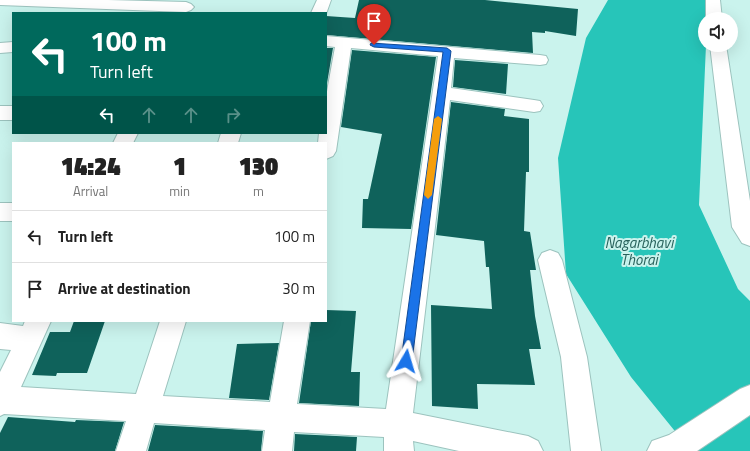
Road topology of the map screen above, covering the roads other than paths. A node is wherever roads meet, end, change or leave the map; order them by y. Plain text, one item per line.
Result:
1 (324, 0) edge
2 (713, 0) edge
3 (0, 1) edge
4 (187, 7) edge
5 (319, 12) edge
6 (714, 12) edge
7 (327, 41) edge
8 (344, 43) junction
9 (12, 47) edge
10 (0, 48) edge
11 (447, 51) junction
12 (719, 52) edge
13 (540, 60) dead end
14 (441, 93) junction
15 (534, 106) dead end
16 (0, 113) edge
17 (12, 113) edge
18 (327, 145) edge
19 (0, 212) edge
20 (12, 212) edge
21 (750, 236) edge
22 (550, 260) dead end
23 (173, 322) edge
24 (297, 322) edge
25 (34, 330) edge
26 (0, 336) edge
27 (750, 398) edge
28 (0, 401) edge
29 (146, 408) junction
30 (281, 417) junction
31 (399, 438) edge
32 (668, 450) edge
33 (131, 451) edge
34 (277, 451) edge
35 (528, 451) edge
36 (586, 451) edge

1 - 5 street
2 - 6 street
3 - 4 street
7 - 8 street
8 - 11 street
8 - 18 street
9 - 10 street
11 - 13 street
11 - 14 street
12 - 21 street
14 - 15 street
14 - 31 street
16 - 17 street
19 - 20 street
22 - 36 street
23 - 29 street
24 - 30 street
25 - 26 street
25 - 28 street
27 - 32 street
28 - 29 street
29 - 30 street
29 - 33 street
30 - 31 street
30 - 34 street
31 - 35 street

